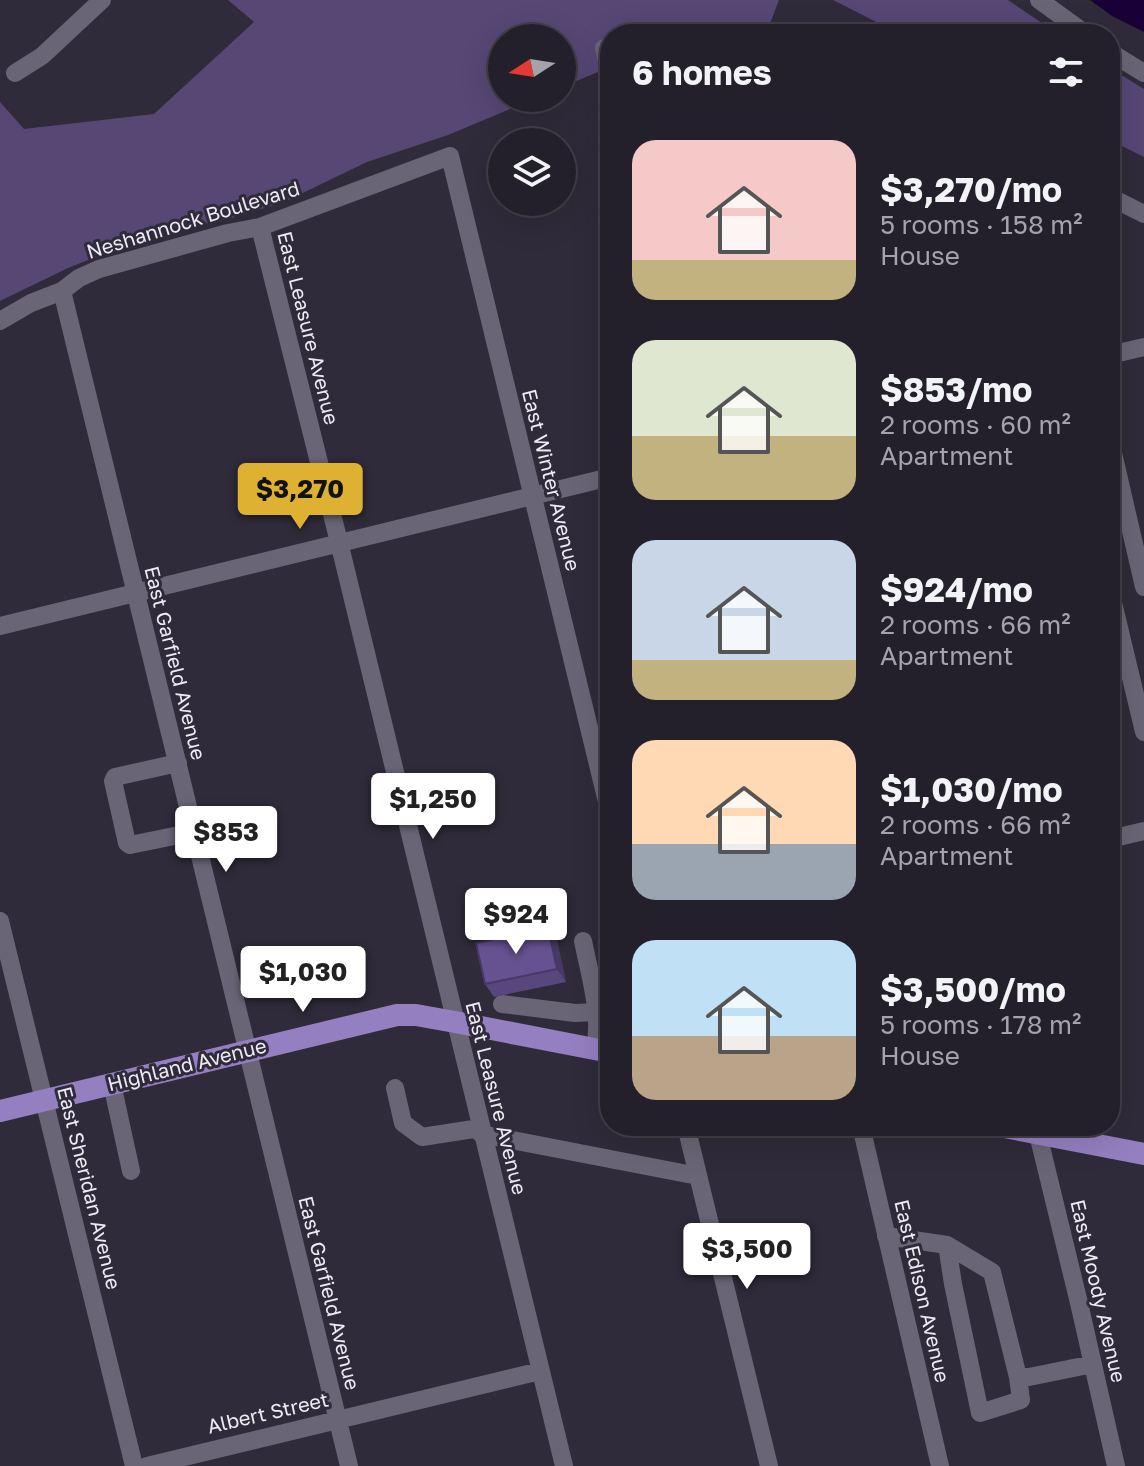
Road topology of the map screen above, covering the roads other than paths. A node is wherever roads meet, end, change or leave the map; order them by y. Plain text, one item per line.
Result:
1 (102, 0) edge
2 (1039, 0) edge
3 (1072, 24) edge
4 (1120, 59) edge
5 (15, 73) dead end
6 (1144, 73) edge
7 (450, 156) joint
8 (1120, 202) edge
9 (1144, 214) edge
10 (260, 227) junction
11 (62, 291) junction
12 (0, 321) edge
13 (1144, 347) edge
14 (1120, 353) edge
15 (600, 479) edge
16 (1120, 483) edge
17 (533, 496) junction
18 (339, 542) junction
19 (1144, 587) edge
20 (135, 593) junction
21 (0, 626) edge
22 (1120, 632) edge
23 (1144, 732) edge
24 (178, 763) junction
25 (600, 773) edge
26 (1144, 831) edge
27 (194, 832) junction
28 (1120, 837) edge
29 (0, 921) edge
30 (583, 941) dead end
31 (502, 1004) dead end
32 (597, 1012) junction
33 (455, 1022) junction
34 (600, 1043) edge
35 (600, 1050) edge
36 (248, 1051) junction
37 (112, 1084) junction
38 (395, 1088) dead end
39 (45, 1100) junction
40 (0, 1111) edge
41 (481, 1131) junction
42 (688, 1136) edge
43 (863, 1136) edge
44 (1038, 1136) edge
45 (1064, 1136) edge
46 (1144, 1154) edge
47 (131, 1171) dead end
48 (698, 1176) junction
49 (886, 1236) junction
50 (947, 1245) junction
51 (1093, 1364) junction
52 (540, 1371) junction
53 (1018, 1377) junction
54 (337, 1420) junction
55 (134, 1466) edge
56 (147, 1466) edge
57 (349, 1466) edge
58 (564, 1466) edge
59 (769, 1466) edge
60 (940, 1466) edge
61 (1116, 1466) edge

1 - 5 street
2 - 3 street
4 - 6 street
7 - 10 street, Neshannock Boulevard
7 - 17 street, East Winter Avenue
8 - 9 street
10 - 11 street, Neshannock Boulevard
10 - 18 street, East Leasure Avenue
11 - 12 street, Neshannock Boulevard
11 - 20 street, East Garfield Avenue
13 - 14 street
15 - 17 street
16 - 19 street
17 - 18 street
17 - 25 street, East Winter Avenue
18 - 20 street
18 - 33 street, East Leasure Avenue
20 - 21 street
20 - 24 street, East Garfield Avenue
22 - 23 street
24 - 27 street, East Garfield Avenue
24 - 27 street
26 - 28 street
27 - 36 street, East Garfield Avenue
29 - 39 street, East Sheridan Avenue
30 - 32 street
31 - 32 street
32 - 34 street
33 - 35 main road, Highland Avenue
33 - 36 main road, Highland Avenue
33 - 41 street, East Leasure Avenue
36 - 37 main road, Highland Avenue
36 - 54 street, East Garfield Avenue
37 - 39 main road, Highland Avenue
37 - 47 street
38 - 41 street
39 - 40 main road, Highland Avenue
39 - 55 street, East Sheridan Avenue
41 - 48 street
41 - 52 street, East Leasure Avenue
42 - 48 street
43 - 49 street, East Edison Avenue
44 - 51 street, East Moody Avenue
45 - 46 main road
48 - 59 street
49 - 50 street
49 - 60 street, East Edison Avenue
50 - 53 street
50 - 53 street
51 - 53 street
51 - 61 street, East Moody Avenue
52 - 54 street, Albert Street
52 - 58 street, East Leasure Avenue
54 - 56 street, Albert Street
54 - 57 street, East Garfield Avenue

